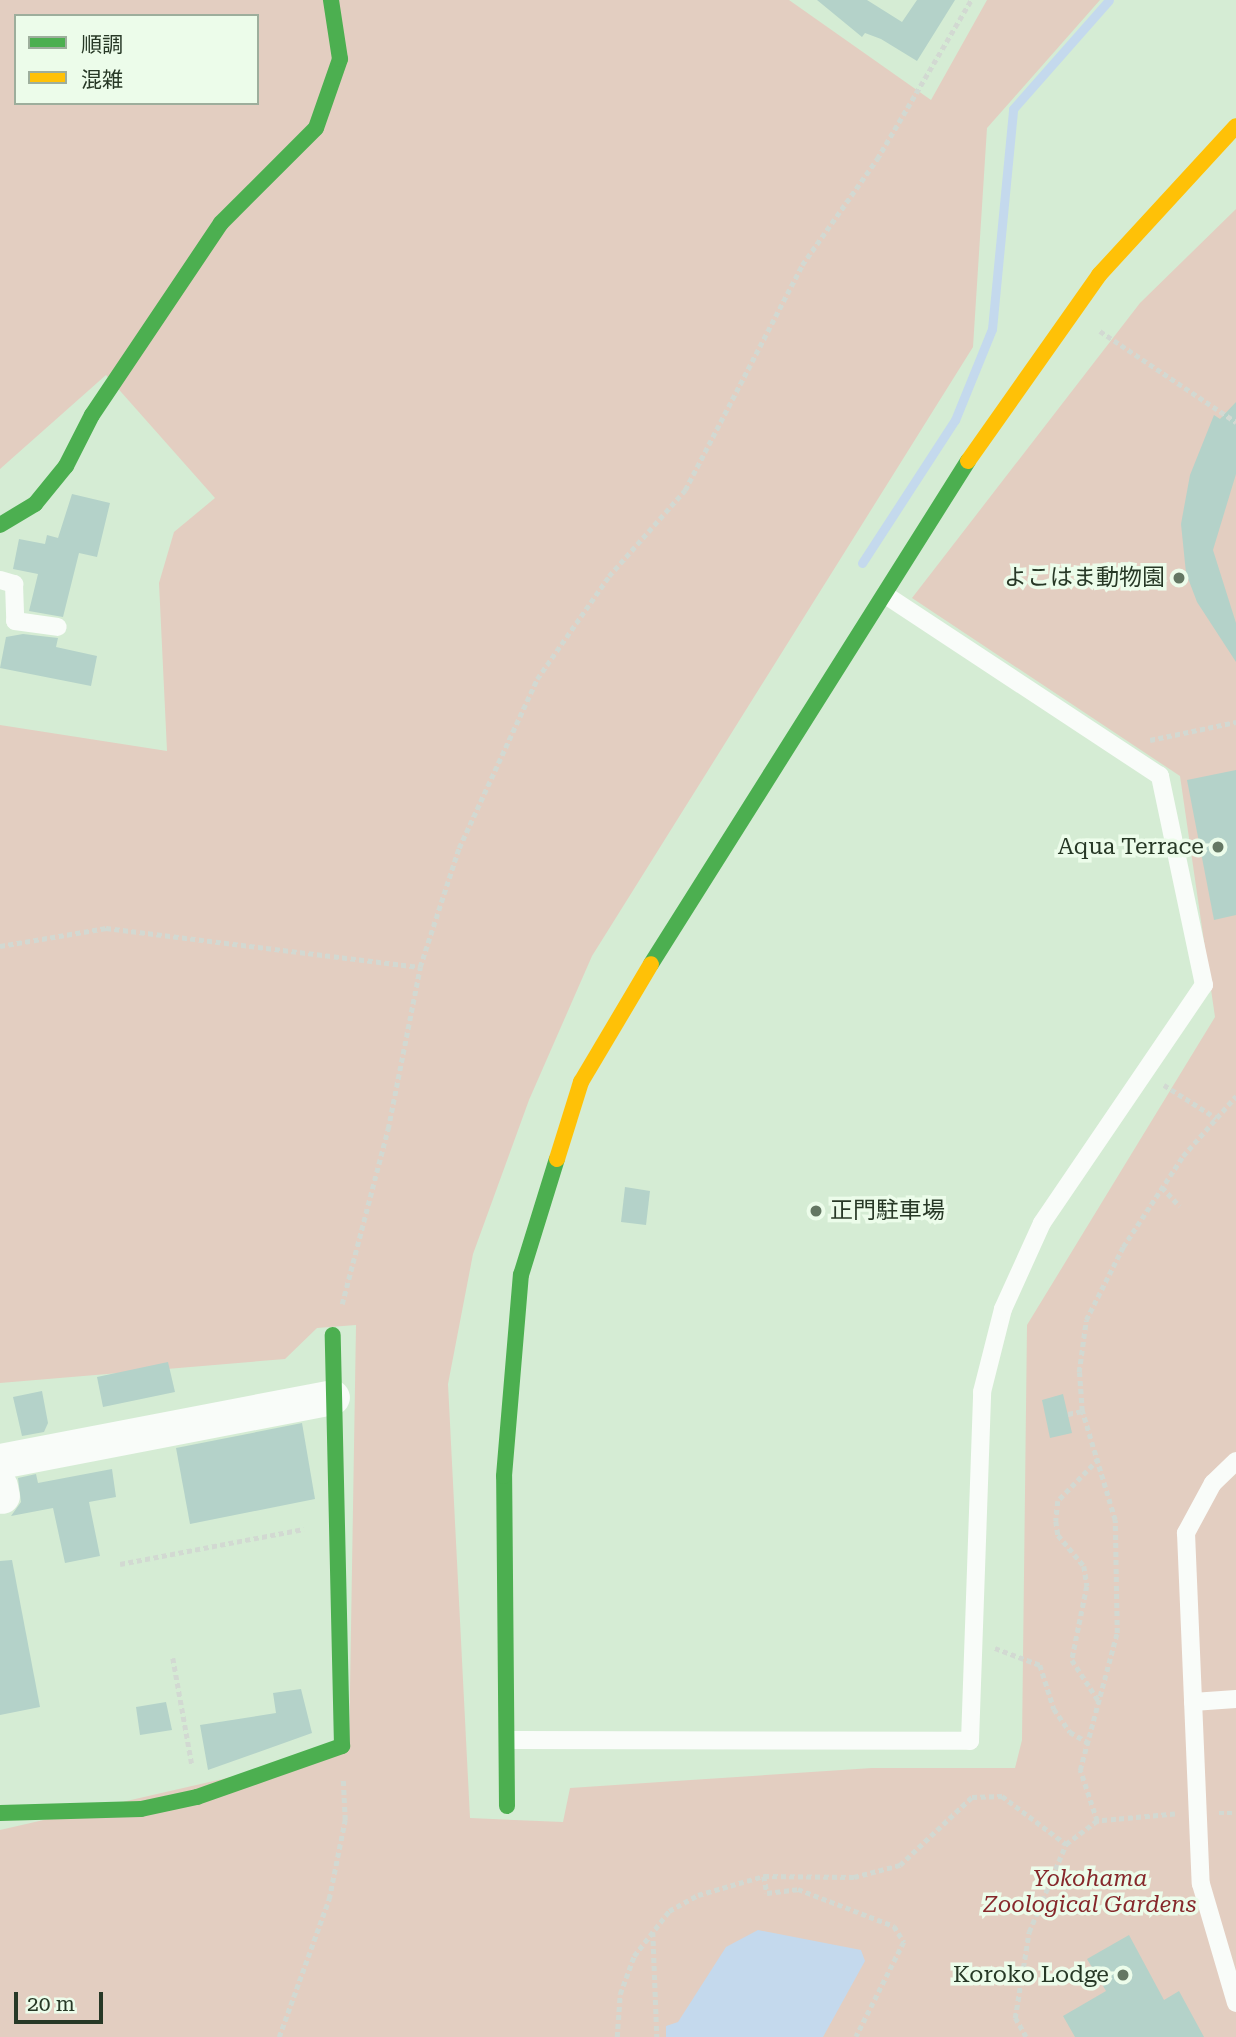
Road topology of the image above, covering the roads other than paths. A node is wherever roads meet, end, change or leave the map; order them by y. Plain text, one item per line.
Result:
1 (331, 0) edge
2 (1236, 126) edge
3 (0, 525) edge
4 (0, 580) edge
5 (887, 596) junction
6 (58, 627) dead end
7 (333, 1335) road end
8 (332, 1398) junction
9 (0, 1461) edge
10 (1236, 1461) edge
11 (1236, 1699) edge
12 (1193, 1702) junction
13 (510, 1740) junction
14 (507, 1806) dead end
15 (0, 1813) edge
16 (1236, 2003) edge

1 - 3 street
2 - 5 street
4 - 6 lane
5 - 13 street
5 - 13 lane
7 - 8 street
8 - 9 street
8 - 15 street
10 - 12 lane
11 - 12 lane
12 - 16 lane
13 - 14 street

